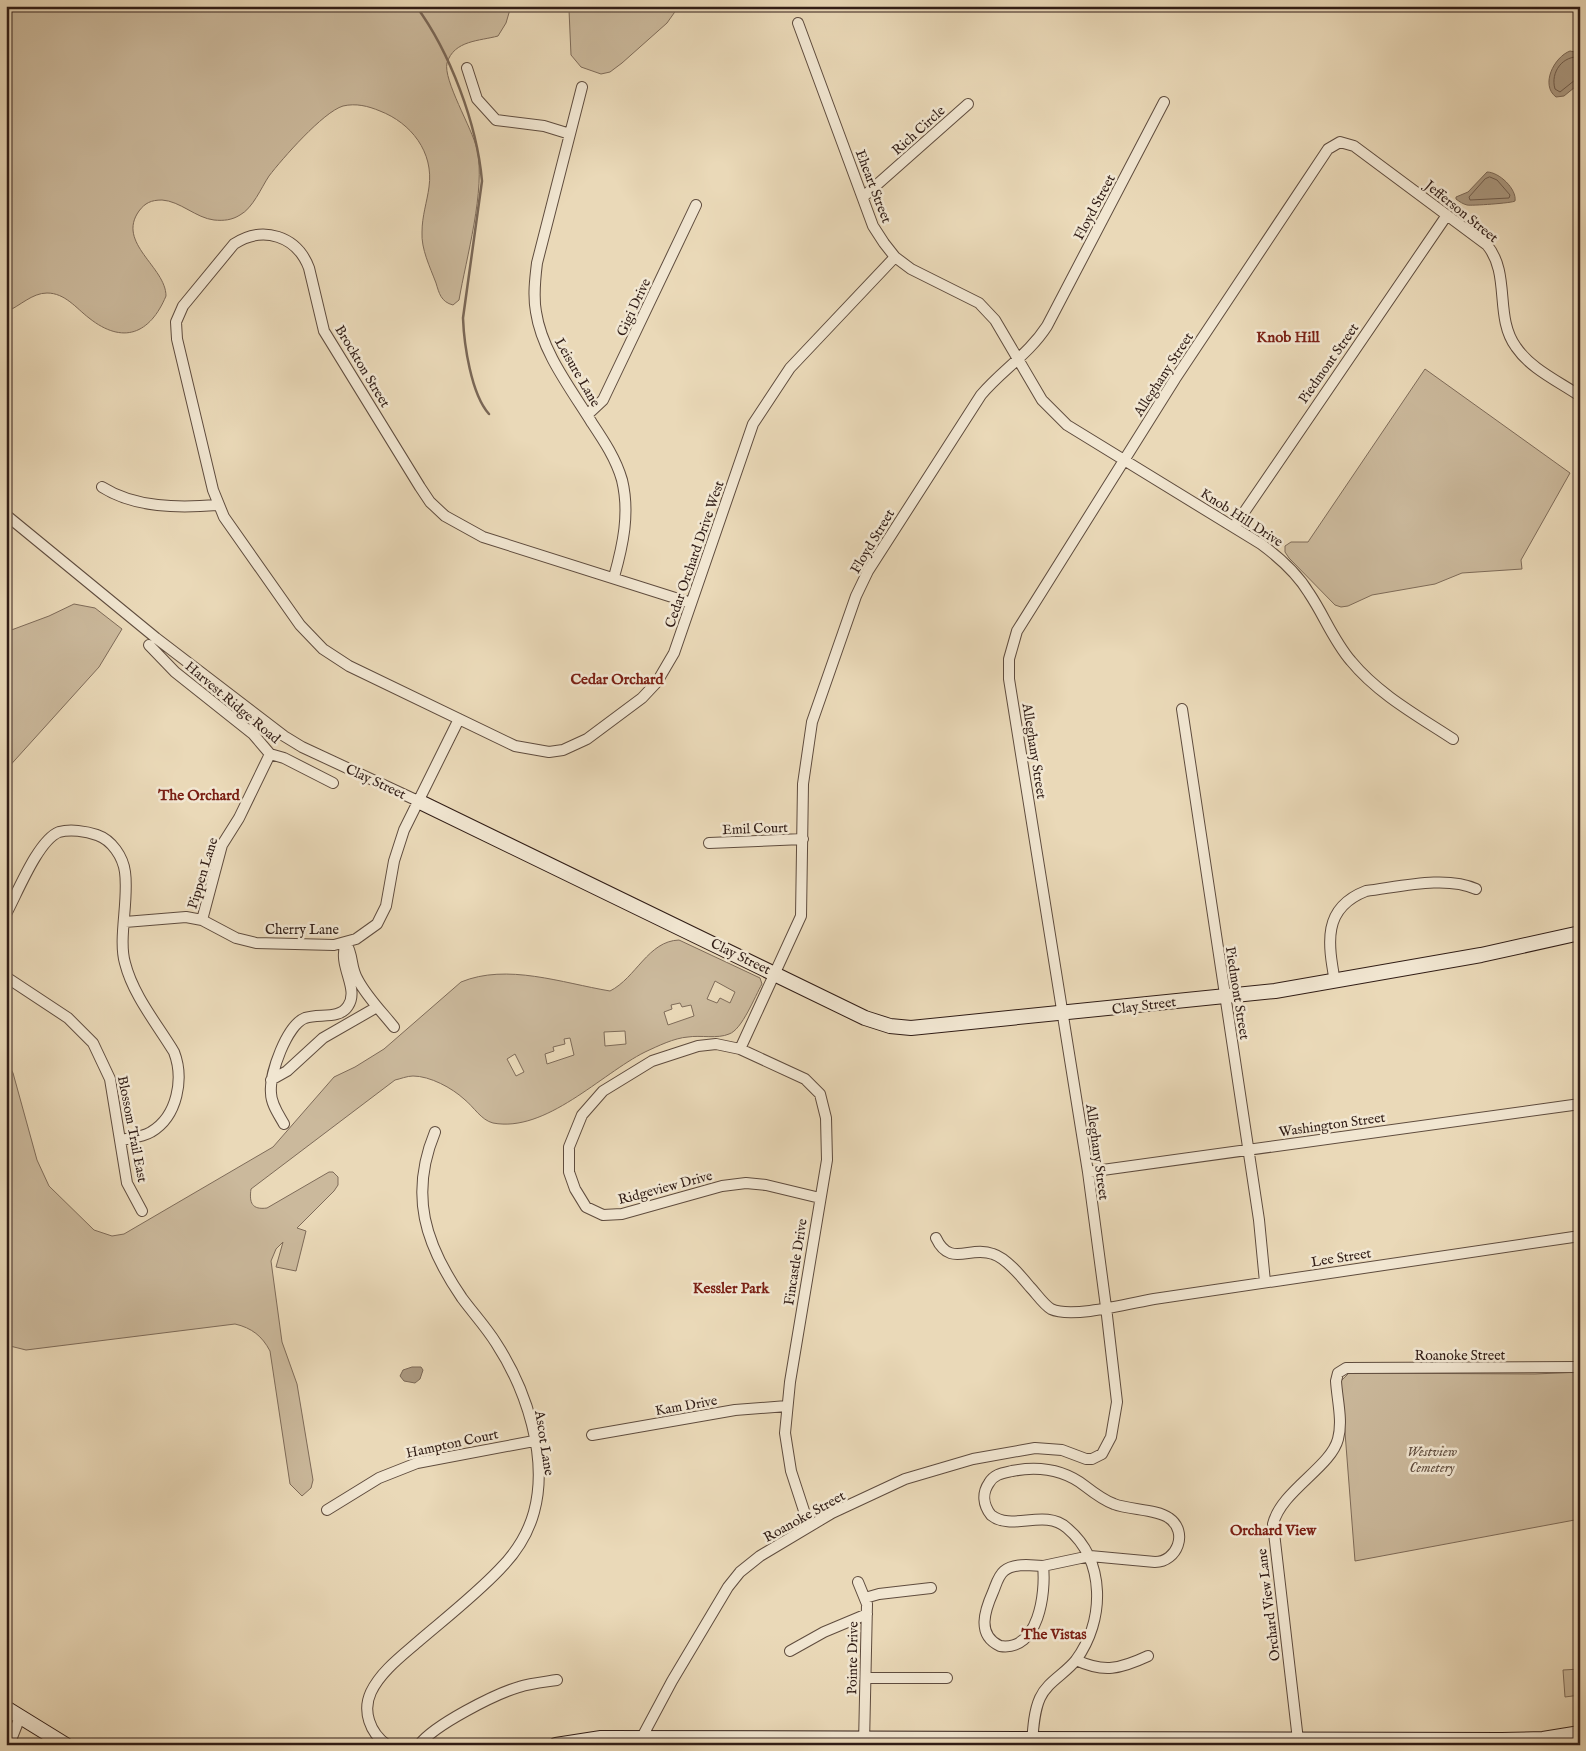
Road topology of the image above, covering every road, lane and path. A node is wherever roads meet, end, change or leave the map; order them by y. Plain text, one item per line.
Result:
1 (798, 23) dead end
2 (467, 68) dead end
3 (582, 87) dead end
4 (1164, 102) dead end
5 (968, 104) dead end
6 (570, 134) junction
7 (1340, 142) joint
8 (863, 197) junction
9 (696, 205) dead end
10 (1447, 215) junction
11 (895, 257) junction
12 (1017, 360) junction
13 (1580, 396) edge
14 (587, 415) junction
15 (1125, 460) junction
16 (102, 487) dead end
17 (217, 505) junction
18 (6, 516) edge
19 (1234, 527) junction
20 (614, 577) junction
21 (691, 603) junction
22 (149, 645) dead end
23 (1182, 709) dead end
24 (459, 719) junction
25 (1453, 740) dead end
26 (270, 754) junction
27 (333, 783) dead end
28 (418, 801) junction
29 (803, 839) junction
30 (709, 843) dead end
31 (1476, 889) dead end
32 (6, 914) edge
33 (202, 920) junction
34 (125, 922) junction
35 (1580, 933) edge
36 (346, 943) junction
37 (776, 973) junction
38 (6, 977) edge
39 (1335, 982) junction
40 (1225, 995) junction
41 (377, 1007) junction
42 (1063, 1014) junction
43 (394, 1027) dead end
44 (740, 1049) junction
45 (271, 1080) junction
46 (1580, 1104) edge
47 (284, 1124) dead end
48 (436, 1132) dead end
49 (121, 1140) junction
50 (1248, 1150) junction
51 (1088, 1172) junction
52 (820, 1198) junction
53 (142, 1211) dead end
54 (1580, 1236) edge
55 (936, 1238) dead end
56 (1266, 1282) junction
57 (1106, 1307) junction
58 (1580, 1367) edge
59 (1340, 1371) joint
60 (786, 1406) junction
61 (592, 1435) dead end
62 (534, 1441) junction
63 (1100, 1456) joint
64 (326, 1510) dead end
65 (809, 1526) junction
66 (1090, 1556) junction
67 (1043, 1566) junction
68 (858, 1582) dead end
69 (932, 1588) dead end
70 (865, 1598) junction
71 (867, 1614) junction
72 (790, 1651) dead end
73 (1148, 1656) dead end
74 (1076, 1660) junction
75 (866, 1678) junction
76 (947, 1678) dead end
77 (557, 1680) dead end
78 (6, 1708) edge
79 (20, 1717) junction
80 (1580, 1733) edge
81 (641, 1739) junction
82 (1298, 1740) junction
83 (864, 1741) edge
84 (707, 1742) edge
85 (1032, 1742) edge
86 (1187, 1742) edge
87 (1377, 1742) edge
88 (9, 1745) edge
89 (66, 1745) edge
90 (387, 1745) edge
91 (419, 1745) edge
92 (556, 1745) edge

1 - 8 street, Eheart Street
2 - 6 street
3 - 6 street, Leisure Lane
4 - 12 street, Floyd Street
5 - 8 street, Rich Circle
6 - 14 street, Leisure Lane
7 - 10 street, Jefferson Street
7 - 15 street, Alleghany Street
8 - 11 street, Eheart Street
9 - 14 street, Gigi Drive
10 - 13 street, Jefferson Street
10 - 19 street, Piedmont Street
11 - 12 street, Eheart Street
11 - 21 street, Cedar Orchard Drive West
12 - 15 street, Eheart Street
12 - 29 street, Floyd Street
14 - 20 street, Leisure Lane
15 - 19 street, Knob Hill Drive
15 - 42 street, Alleghany Street
16 - 17 street
17 - 20 street, Brockton Street
17 - 24 street, Brockton Street
18 - 28 street, Clay Street
19 - 25 street, Knob Hill Drive
20 - 21 street, Brockton Street
21 - 24 street, Cedar Orchard Drive West
22 - 26 street, Harvest Ridge Road
23 - 40 street, Piedmont Street
24 - 28 street, Cherry Lane
26 - 27 street, Harvest Ridge Road
26 - 33 street, Pippen Lane
28 - 36 street, Cherry Lane
28 - 37 street, Clay Street
29 - 30 street, Emil Court
29 - 37 street, Floyd Street
31 - 39 street
32 - 34 street
33 - 34 street, Cherry Lane
33 - 36 street, Cherry Lane
34 - 49 street
35 - 39 street, Clay Street
36 - 41 street
36 - 45 street
37 - 42 street, Clay Street
37 - 44 street, Floyd Street
38 - 49 street, Blossom Trail East
39 - 40 street, Clay Street
40 - 42 street, Clay Street
40 - 50 street, Piedmont Street
41 - 43 street
41 - 45 street
42 - 51 street, Alleghany Street
44 - 52 street, Fincastle Drive
44 - 52 street, Ridgeview Drive
45 - 47 street
46 - 50 street, Washington Street
48 - 62 street, Ascot Lane
49 - 53 street, Blossom Trail East
50 - 51 street, Washington Street
50 - 56 street, Piedmont Street
51 - 57 street, Alleghany Street
52 - 60 street, Fincastle Drive
54 - 56 street, Lee Street
55 - 57 street, Lee Street
56 - 57 street, Lee Street
57 - 63 street, Alleghany Street
58 - 59 street, Roanoke Street
59 - 82 street, Orchard View Lane
60 - 61 street, Kam Drive
60 - 65 street, Fincastle Drive
62 - 64 street, Hampton Court
62 - 90 street, Ascot Lane
63 - 65 street, Roanoke Street
65 - 81 street, Roanoke Street
66 - 66 street
66 - 67 street
66 - 74 street
67 - 67 street
68 - 70 street, Pointe Drive
69 - 70 street
70 - 71 street, Pointe Drive
71 - 72 street
71 - 75 street, Pointe Drive
73 - 74 street
74 - 85 street
75 - 76 street
75 - 83 street, Pointe Drive
77 - 91 street
78 - 79 street
79 - 88 street
79 - 89 street
80 - 87 street
81 - 84 street
81 - 92 street
82 - 86 street
82 - 87 street
83 - 84 street
83 - 85 street
85 - 86 street

